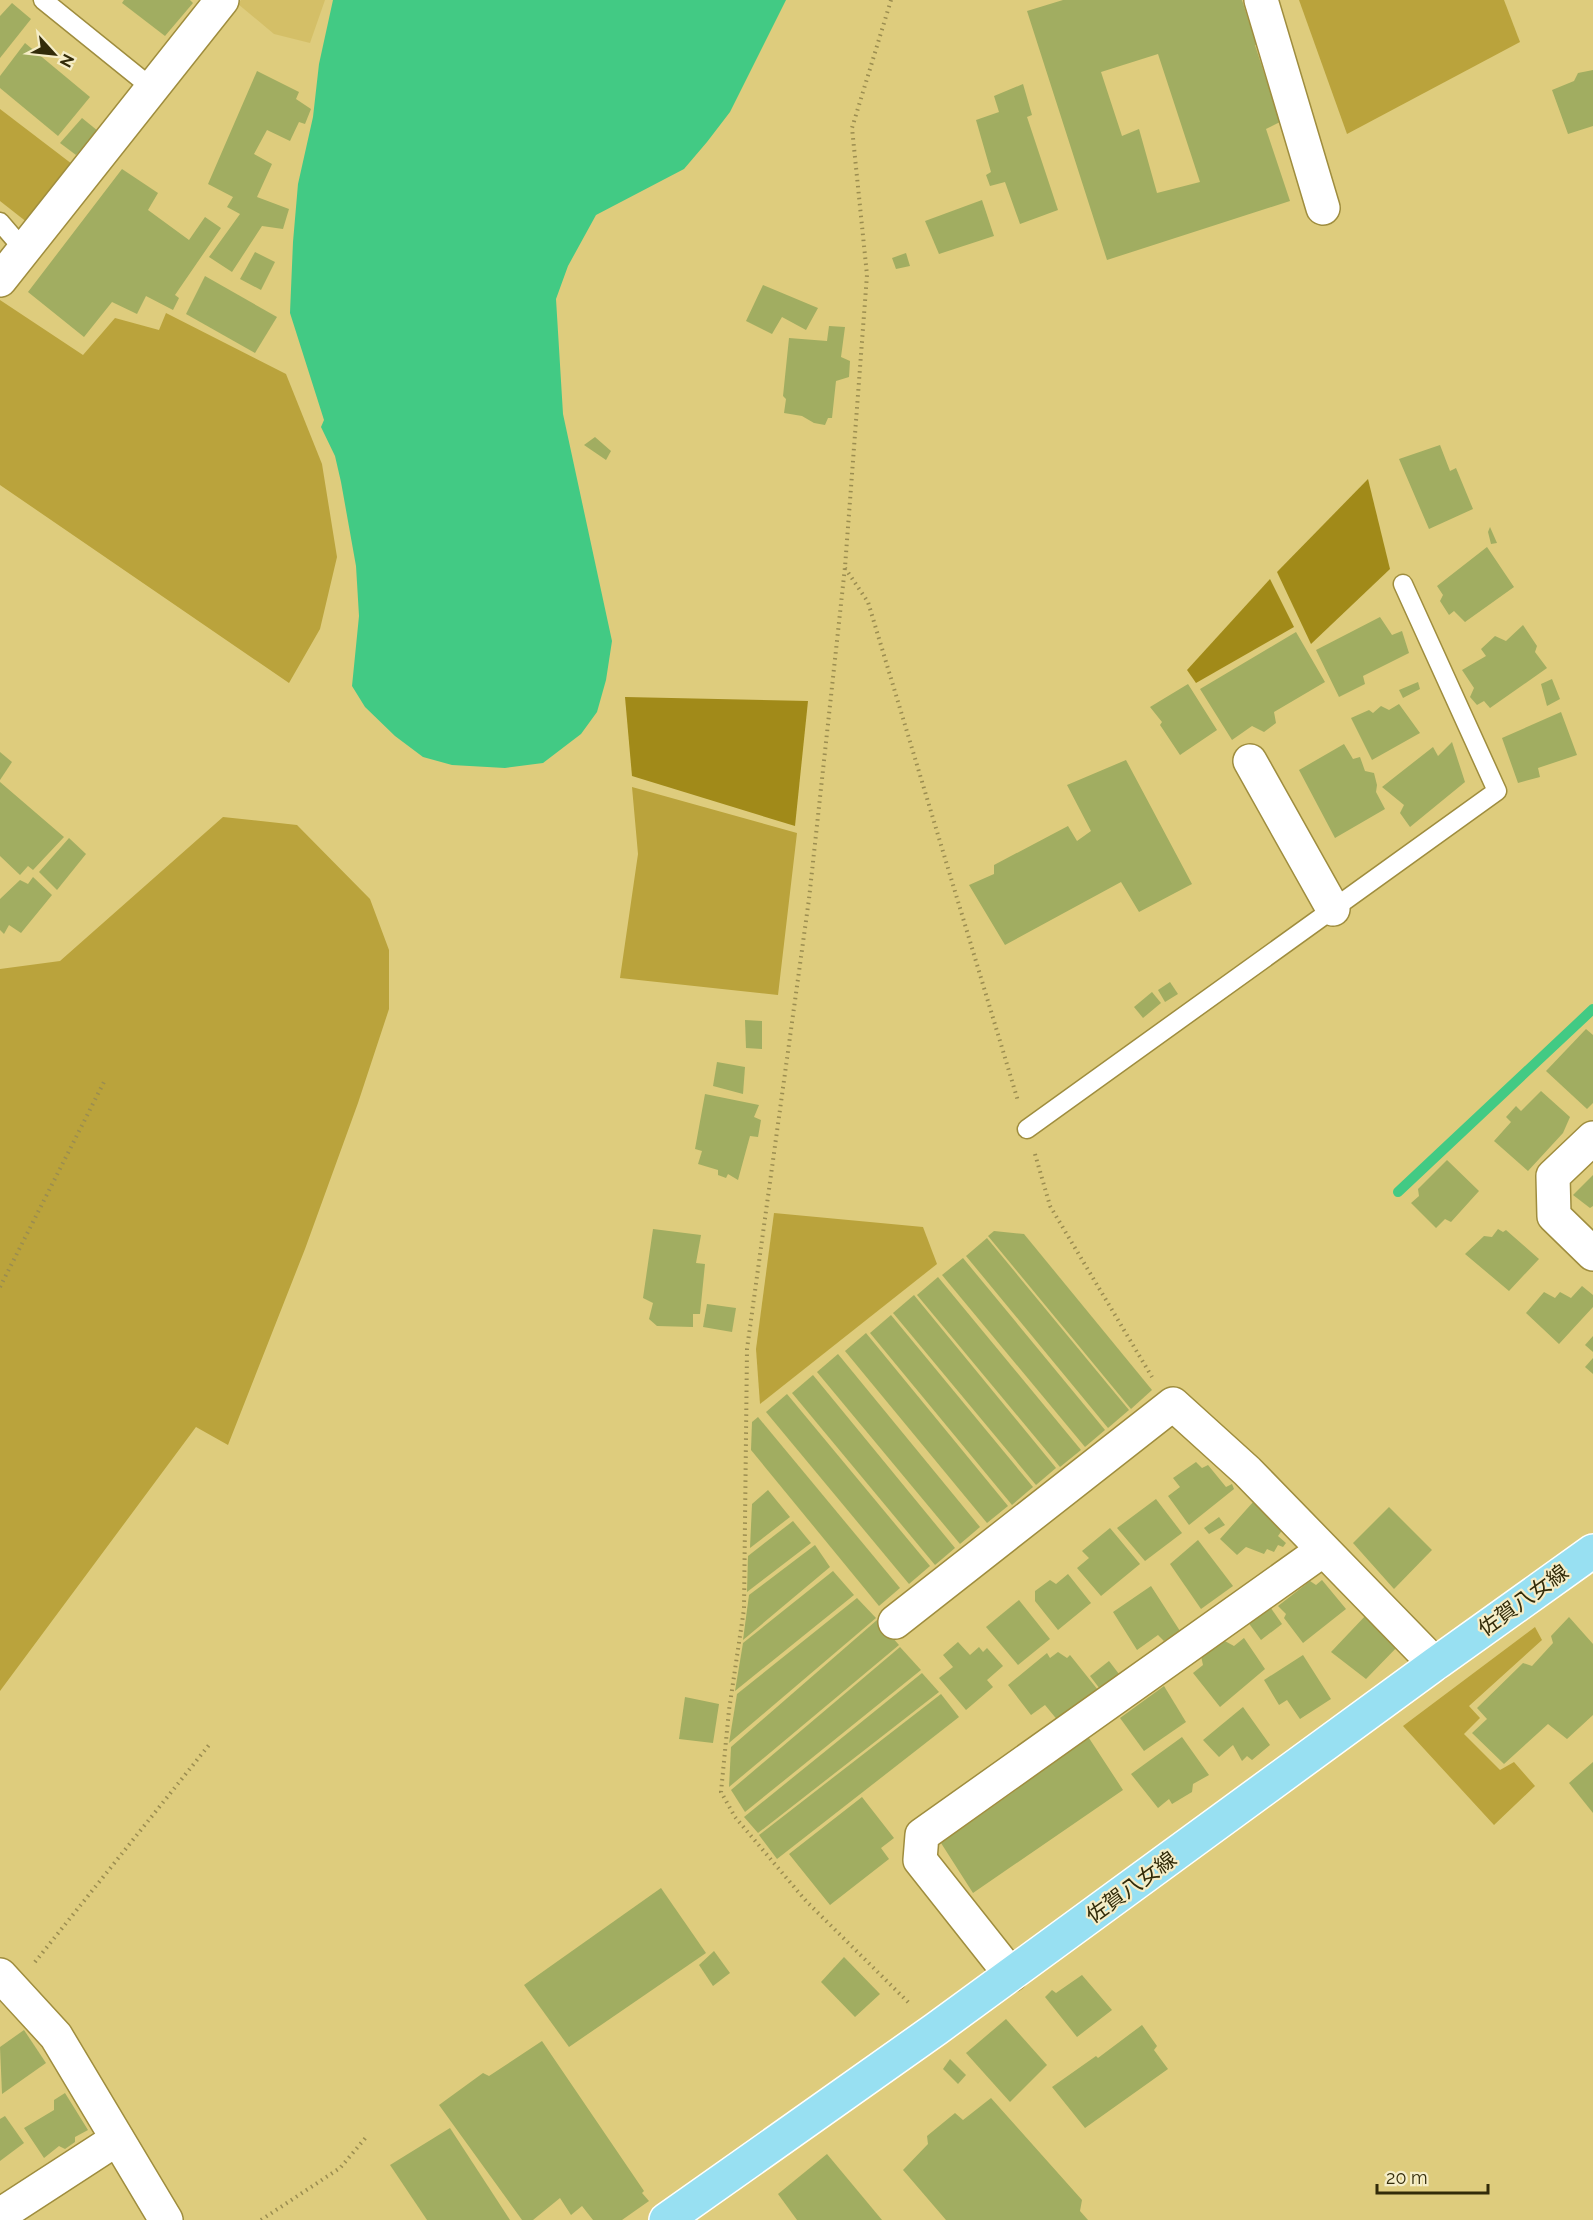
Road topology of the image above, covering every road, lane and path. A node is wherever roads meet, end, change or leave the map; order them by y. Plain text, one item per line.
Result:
1 (43, 0) edge
2 (222, 0) edge
3 (891, 0) edge
4 (1260, 0) edge
5 (152, 88) junction
6 (1323, 208) dead end
7 (0, 222) edge
8 (24, 250) junction
9 (0, 280) edge
10 (845, 567) junction
11 (1403, 584) dead end
12 (1250, 761) dead end
13 (1333, 909) junction
14 (105, 1080) dead end
15 (1027, 1129) junction
16 (1593, 1138) edge
17 (1593, 1254) edge
18 (0, 1287) edge
19 (1173, 1404) junction
20 (1323, 1550) junction
21 (1593, 1551) edge
22 (895, 1622) dead end
23 (1435, 1664) junction
24 (208, 1745) dead end
25 (1011, 1974) junction
26 (6, 1982) edge
27 (936, 2029) junction
28 (368, 2135) dead end
29 (117, 2139) junction
30 (0, 2215) edge
31 (166, 2220) edge
32 (261, 2220) edge
33 (666, 2220) edge

1 - 5 lane
2 - 5 street
3 - 10 path
4 - 6 street
5 - 8 street
7 - 8 lane
8 - 9 street
10 - 15 path
10 - 27 path
11 - 13 lane
12 - 13 street
13 - 15 lane
14 - 18 path
15 - 19 path
16 - 17 street
19 - 20 street
19 - 22 street
20 - 23 street
20 - 25 street
21 - 23 main road, 佐賀八女線
23 - 25 main road, 佐賀八女線
24 - 26 path
25 - 27 main road, 佐賀八女線
26 - 29 street
27 - 33 main road, 佐賀八女線
28 - 32 path
29 - 30 street
29 - 31 street

